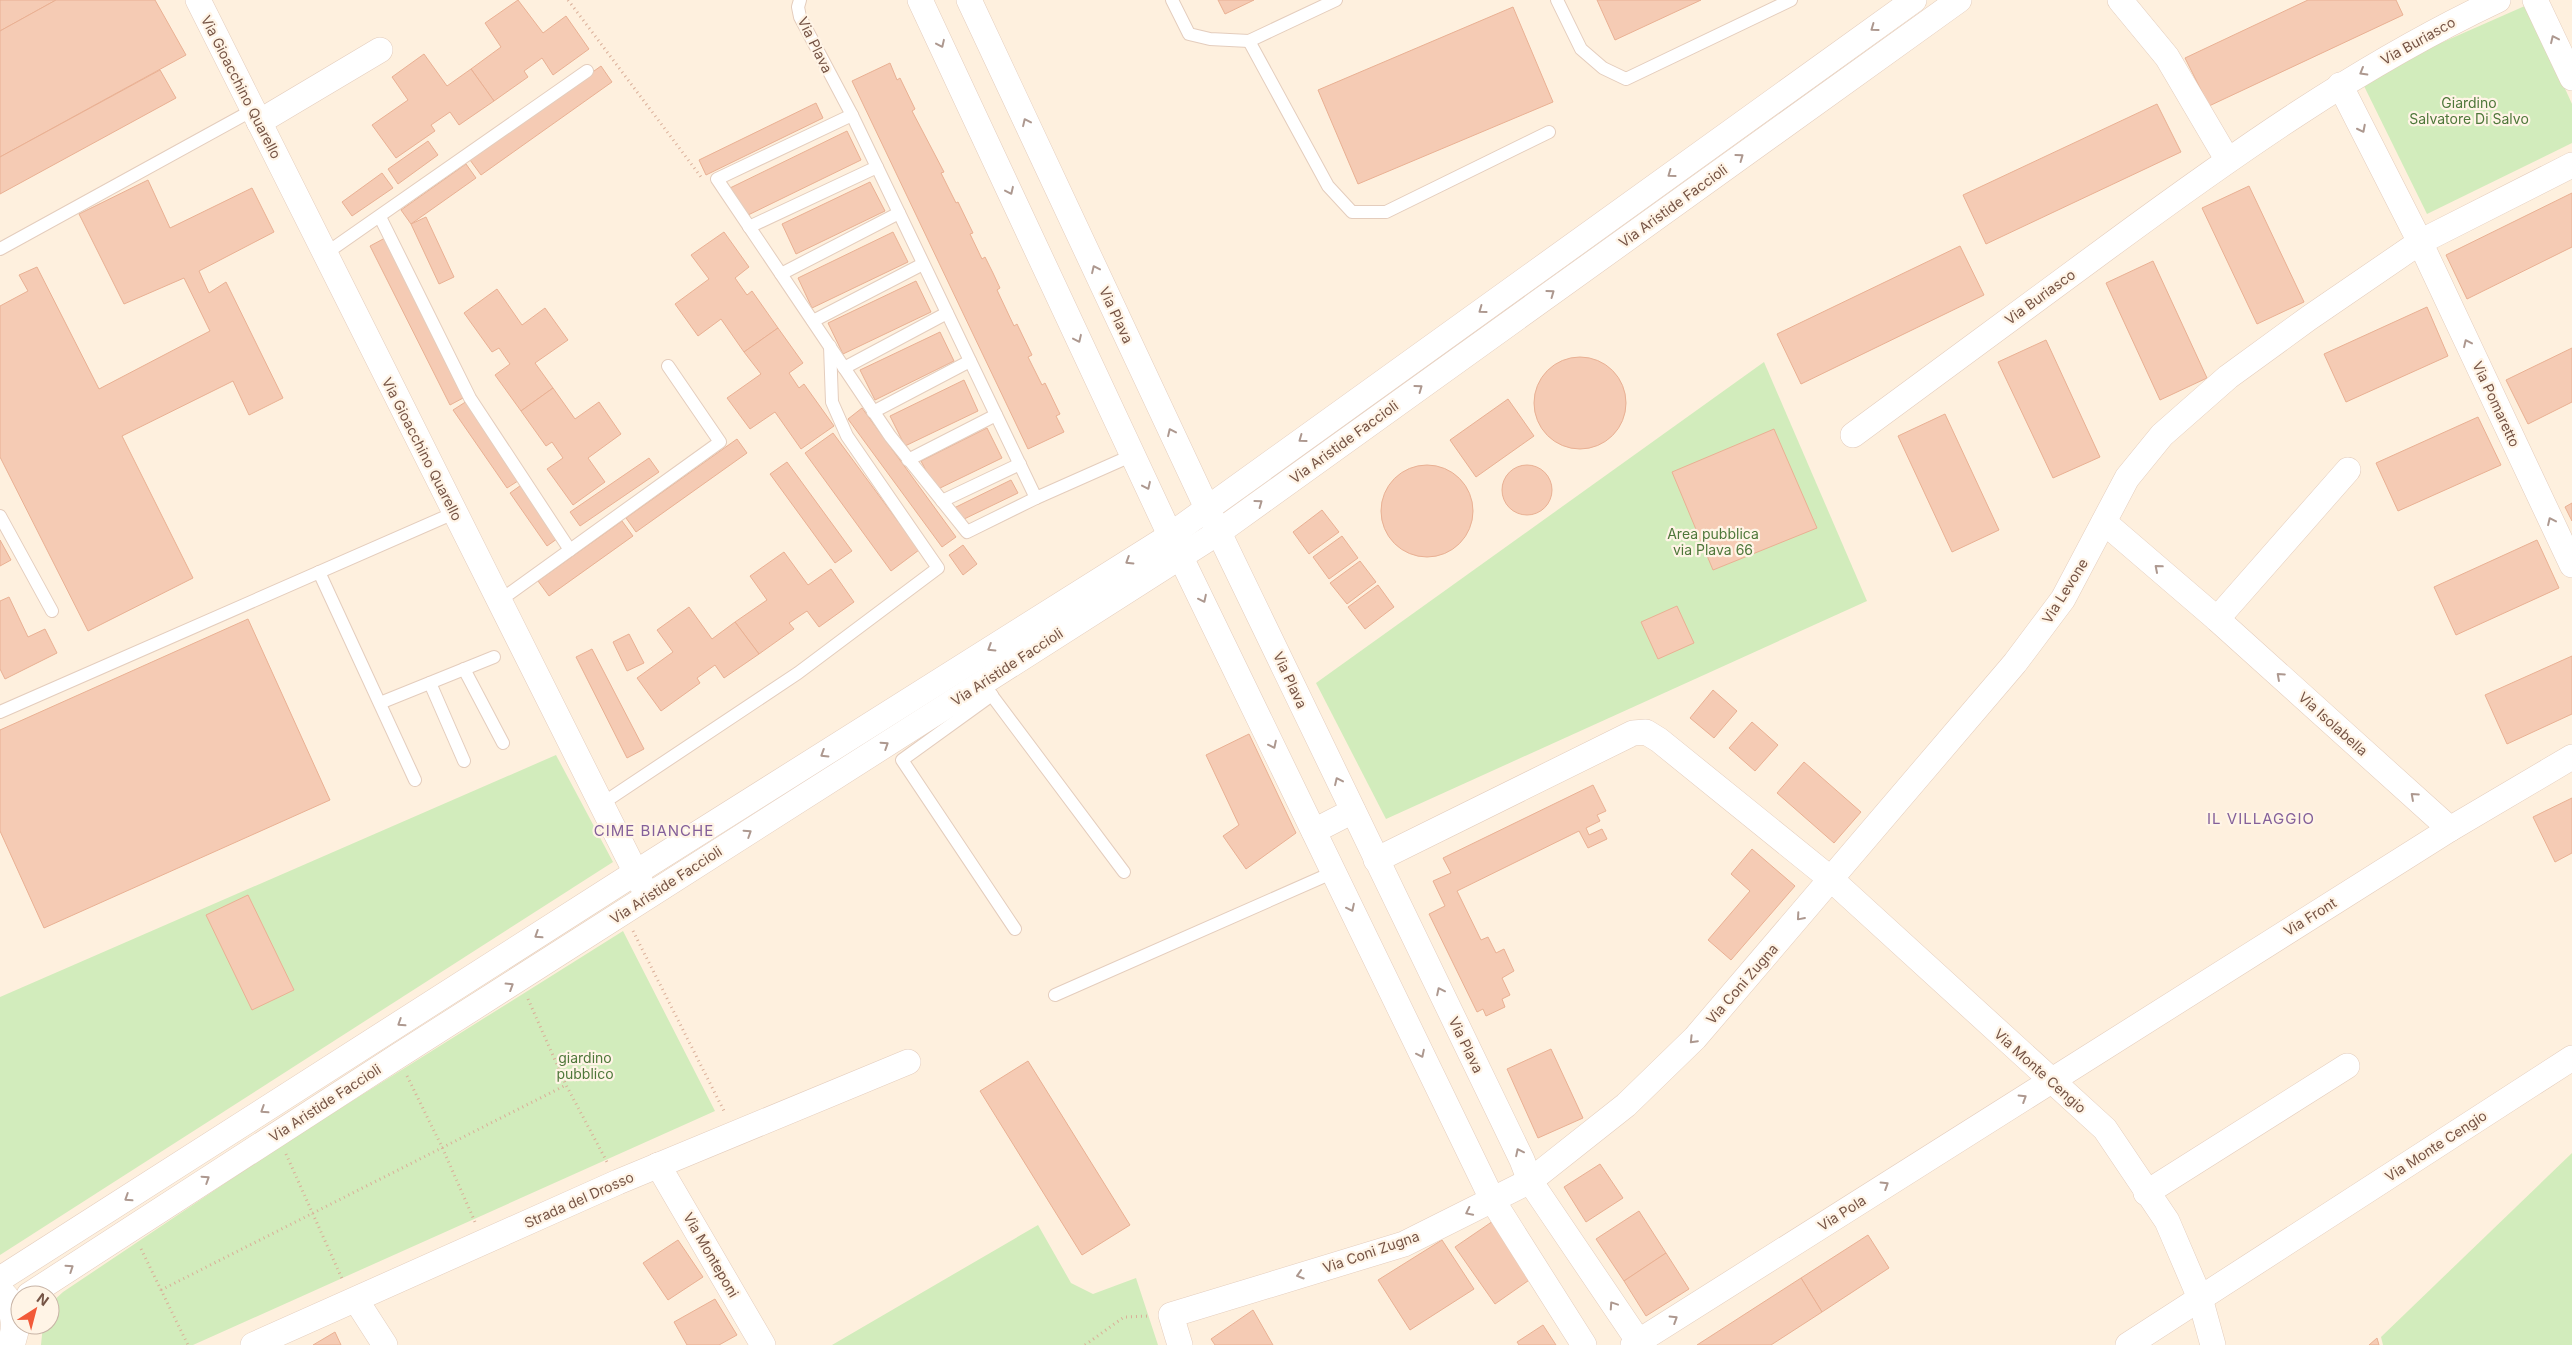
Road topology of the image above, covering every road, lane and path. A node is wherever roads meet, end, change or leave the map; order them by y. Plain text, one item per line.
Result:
1 (568, 0) edge
2 (800, 0) edge
3 (920, 0) edge
4 (968, 0) edge
5 (1172, 0) edge
6 (1336, 0) edge
7 (1557, 0) edge
8 (1792, 0) edge
9 (1914, 0) edge
10 (1959, 0) edge
11 (2120, 0) edge
12 (2498, 0) edge
13 (2535, 0) edge
14 (205, 3) edge
15 (1249, 42) junction
16 (380, 50) dead end
17 (587, 71) dead end
18 (2572, 78) edge
19 (2340, 86) junction
20 (852, 115) junction
21 (256, 116) junction
22 (1549, 132) dead end
23 (2227, 159) junction
24 (2572, 165) edge
25 (877, 167) junction
26 (702, 178) dead end
27 (899, 213) junction
28 (380, 217) junction
29 (749, 226) junction
30 (2420, 242) junction
31 (0, 249) edge
32 (325, 254) junction
33 (923, 264) junction
34 (781, 274) junction
35 (947, 313) junction
36 (813, 321) junction
37 (830, 346) junction
38 (970, 361) junction
39 (668, 366) dead end
40 (844, 368) junction
41 (873, 412) junction
42 (996, 415) junction
43 (1853, 435) dead end
44 (1133, 455) junction
45 (908, 460) junction
46 (1020, 464) junction
47 (2348, 470) dead end
48 (1036, 498) junction
49 (942, 501) junction
50 (1207, 508) junction
51 (454, 513) junction
52 (0, 516) edge
53 (2104, 522) junction
54 (1219, 532) junction
55 (1176, 545) junction
56 (570, 550) junction
57 (2572, 566) edge
58 (319, 572) junction
59 (499, 601) junction
60 (52, 611) dead end
61 (2217, 620) junction
62 (494, 657) dead end
63 (968, 663) junction
64 (464, 669) junction
65 (430, 682) junction
66 (987, 689) junction
67 (380, 703) junction
68 (0, 712) edge
69 (503, 743) dead end
70 (2572, 757) edge
71 (464, 761) dead end
72 (415, 780) dead end
73 (600, 805) junction
74 (1353, 811) junction
75 (2450, 828) junction
76 (1314, 831) junction
77 (1376, 860) junction
78 (1124, 872) dead end
79 (1334, 872) junction
80 (635, 873) junction
81 (1832, 880) junction
82 (648, 897) junction
83 (624, 913) junction
84 (1016, 929) dead end
85 (521, 978) junction
86 (1055, 995) dead end
87 (398, 1056) junction
88 (2572, 1058) edge
89 (908, 1062) dead end
90 (2347, 1066) dead end
91 (2050, 1080) junction
92 (566, 1085) junction
93 (736, 1133) junction
94 (276, 1134) junction
95 (442, 1147) junction
96 (658, 1165) junction
97 (1530, 1181) junction
98 (618, 1182) junction
99 (2146, 1193) junction
100 (1493, 1201) junction
101 (313, 1212) junction
102 (130, 1229) junction
103 (486, 1242) junction
104 (0, 1279) edge
105 (39, 1285) edge
106 (161, 1290) junction
107 (2200, 1298) junction
108 (356, 1300) junction
109 (1171, 1314) junction
110 (1637, 1344) edge
111 (188, 1345) edge
112 (253, 1345) edge
113 (386, 1345) edge
114 (763, 1345) edge
115 (1085, 1345) edge
116 (1180, 1345) edge
117 (1584, 1345) edge
118 (2128, 1345) edge
119 (2213, 1345) edge

1 - 26 path
2 - 20 lane, Via Plava
3 -> 44 street
50 -> 4 street, Via Plava
5 - 15 lane
6 - 15 lane
7 - 8 lane
9 -> 50 street, Via Aristide Faccioli
54 -> 10 street, Via Aristide Faccioli
11 - 23 street
12 -> 19 street, Via Buriasco
18 -> 13 street
14 - 21 street, Via Gioacchino Quarello
15 - 22 lane
16 - 21 street
17 - 28 lane
19 - 23 street, Via Buriasco
19 -> 30 street
20 - 25 lane, Via Plava
20 - 29 lane
21 - 31 lane
21 - 32 street, Via Gioacchino Quarello
23 - 43 street, Via Buriasco
24 - 30 street
25 - 27 lane, Via Plava
25 - 29 lane
27 - 33 lane, Via Plava
27 - 34 lane
28 - 32 lane
28 - 56 lane
29 - 34 lane
30 - 53 street, Via Levone
57 -> 30 street, Via Pomaretto
32 - 51 street, Via Gioacchino Quarello
33 - 35 lane, Via Plava
33 - 36 lane
34 - 36 lane
35 - 38 lane, Via Plava
35 - 40 lane
36 - 37 lane
37 - 40 lane
37 - 73 lane
38 - 41 lane
38 - 42 lane, Via Plava
39 - 56 lane
40 - 41 lane
41 - 45 lane
42 - 45 lane
42 - 46 lane, Via Plava
44 - 48 lane
44 -> 55 street
45 - 49 lane
46 - 48 lane, Via Plava
46 - 49 lane
47 - 61 street
48 - 49 lane
50 - 54 street, Via Plava
50 - 55 street, Via Aristide Faccioli
51 - 58 lane
51 - 59 street, Via Gioacchino Quarello
52 - 60 lane
61 -> 53 street, Via Isolabella
53 - 81 street, Via Levone
54 - 55 street, Via Aristide Faccioli
74 -> 54 street, Via Plava
55 -> 63 street, Via Aristide Faccioli
55 - 66 street, Via Aristide Faccioli
55 -> 76 street
56 - 59 lane
58 - 67 lane
58 - 68 lane
59 - 73 street, Via Gioacchino Quarello
75 -> 61 street, Via Isolabella
62 - 64 lane
63 - 66 lane
63 -> 80 street, Via Aristide Faccioli
64 - 65 lane
64 - 69 lane
65 - 67 lane
65 - 71 lane
66 - 78 lane
82 -> 66 street, Via Aristide Faccioli
66 - 84 lane
67 - 72 lane
70 - 75 street, Via Front
73 - 80 street, Via Gioacchino Quarello
74 - 76 street
74 - 77 street, Via Plava
75 - 91 street, Via Front
76 - 79 street
77 - 81 street
97 -> 77 street, Via Plava
79 - 86 lane
79 -> 100 street
80 - 82 street, Via Gioacchino Quarello
80 -> 104 street, Via Aristide Faccioli
81 - 91 street, Via Monte Cengio
81 -> 97 street, Via Coni Zugna
82 - 83 street, Via Aristide Faccioli
83 - 85 street, Via Aristide Faccioli
83 - 93 path
87 -> 85 street, Via Aristide Faccioli
85 - 92 path
87 - 94 street, Via Aristide Faccioli
87 - 95 path
88 - 107 street, Via Monte Cengio
89 - 93 street, Strada del Drosso
90 - 99 street
91 - 99 street, Via Monte Cengio
110 -> 91 street, Via Pola
92 - 95 path
92 - 98 path
93 - 96 street, Strada del Drosso
94 - 101 path
102 -> 94 street, Via Aristide Faccioli
95 - 101 path
95 - 103 path
96 - 98 street, Strada del Drosso
96 - 114 street, Via Monteponi
97 - 100 street, Via Coni Zugna
110 -> 97 street, Via Plava
98 - 103 street, Strada del Drosso
99 - 107 street, Via Monte Cengio
100 -> 109 street, Via Coni Zugna
100 - 117 street
101 - 106 path
101 - 108 path
105 -> 102 street, Via Aristide Faccioli
102 - 106 path
103 - 108 street, Strada del Drosso
106 - 111 path
107 - 118 street
107 - 119 street, Via Monte Cengio
108 - 112 street, Strada del Drosso
108 - 113 street
109 - 115 path
109 - 116 street

